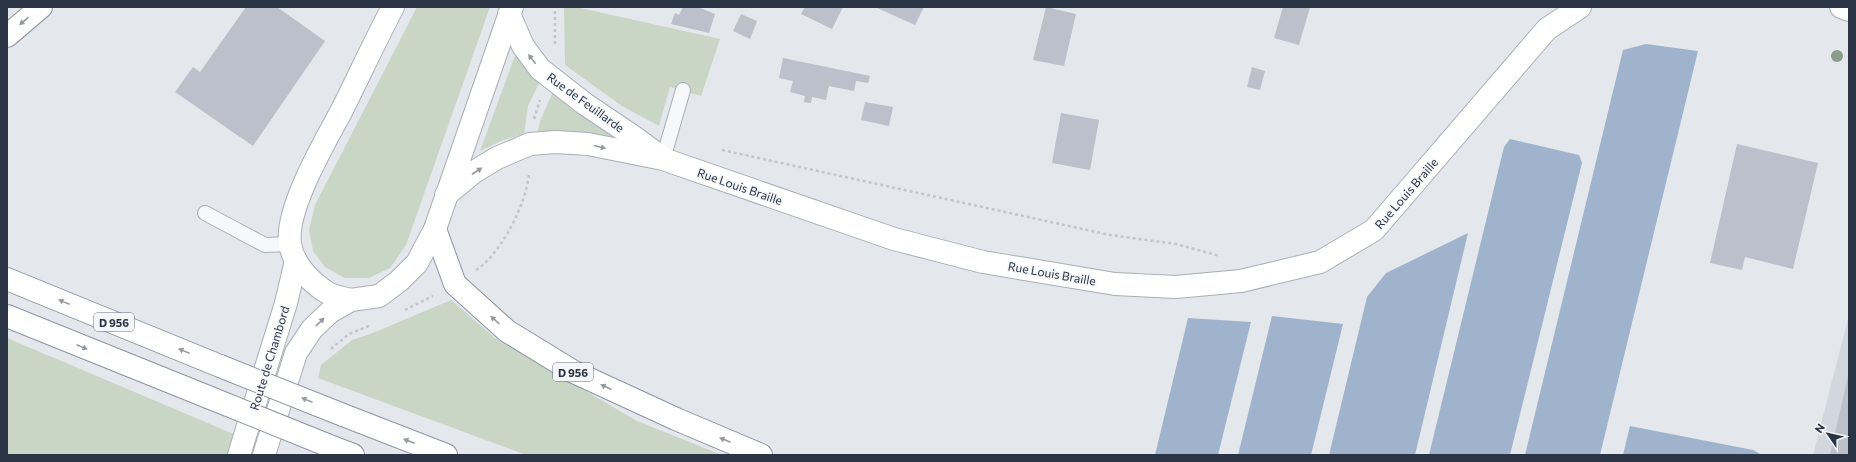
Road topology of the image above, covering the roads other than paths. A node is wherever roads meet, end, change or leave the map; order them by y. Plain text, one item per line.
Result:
1 (40, 7) edge
2 (393, 7) edge
3 (1580, 7) edge
4 (1841, 7) edge
5 (1849, 10) edge
6 (510, 11) edge
7 (7, 36) edge
8 (683, 90) dead end
9 (663, 158) junction
10 (446, 194) junction
11 (205, 213) dead end
12 (435, 229) junction
13 (293, 252) junction
14 (7, 279) edge
15 (351, 300) junction
16 (7, 316) edge
17 (239, 455) edge
18 (264, 455) edge
19 (353, 455) edge
20 (446, 455) edge
21 (761, 455) edge

1 -> 7 main road
2 - 13 main road, Route de Chambord
3 - 9 main road, Rue Louis Braille
4 - 5 main road
9 -> 6 main road, Rue de Feuillarde
6 - 10 main road
8 - 9 lane
10 -> 9 main road, Rue Louis Braille
10 - 12 main road
11 - 13 lane
12 - 15 main road
21 -> 12 main road, D 956
13 - 15 main road
13 - 17 main road, Route de Chambord
20 -> 14 main road, D 956, bridge
18 -> 15 main road
16 -> 19 main road, bridge

